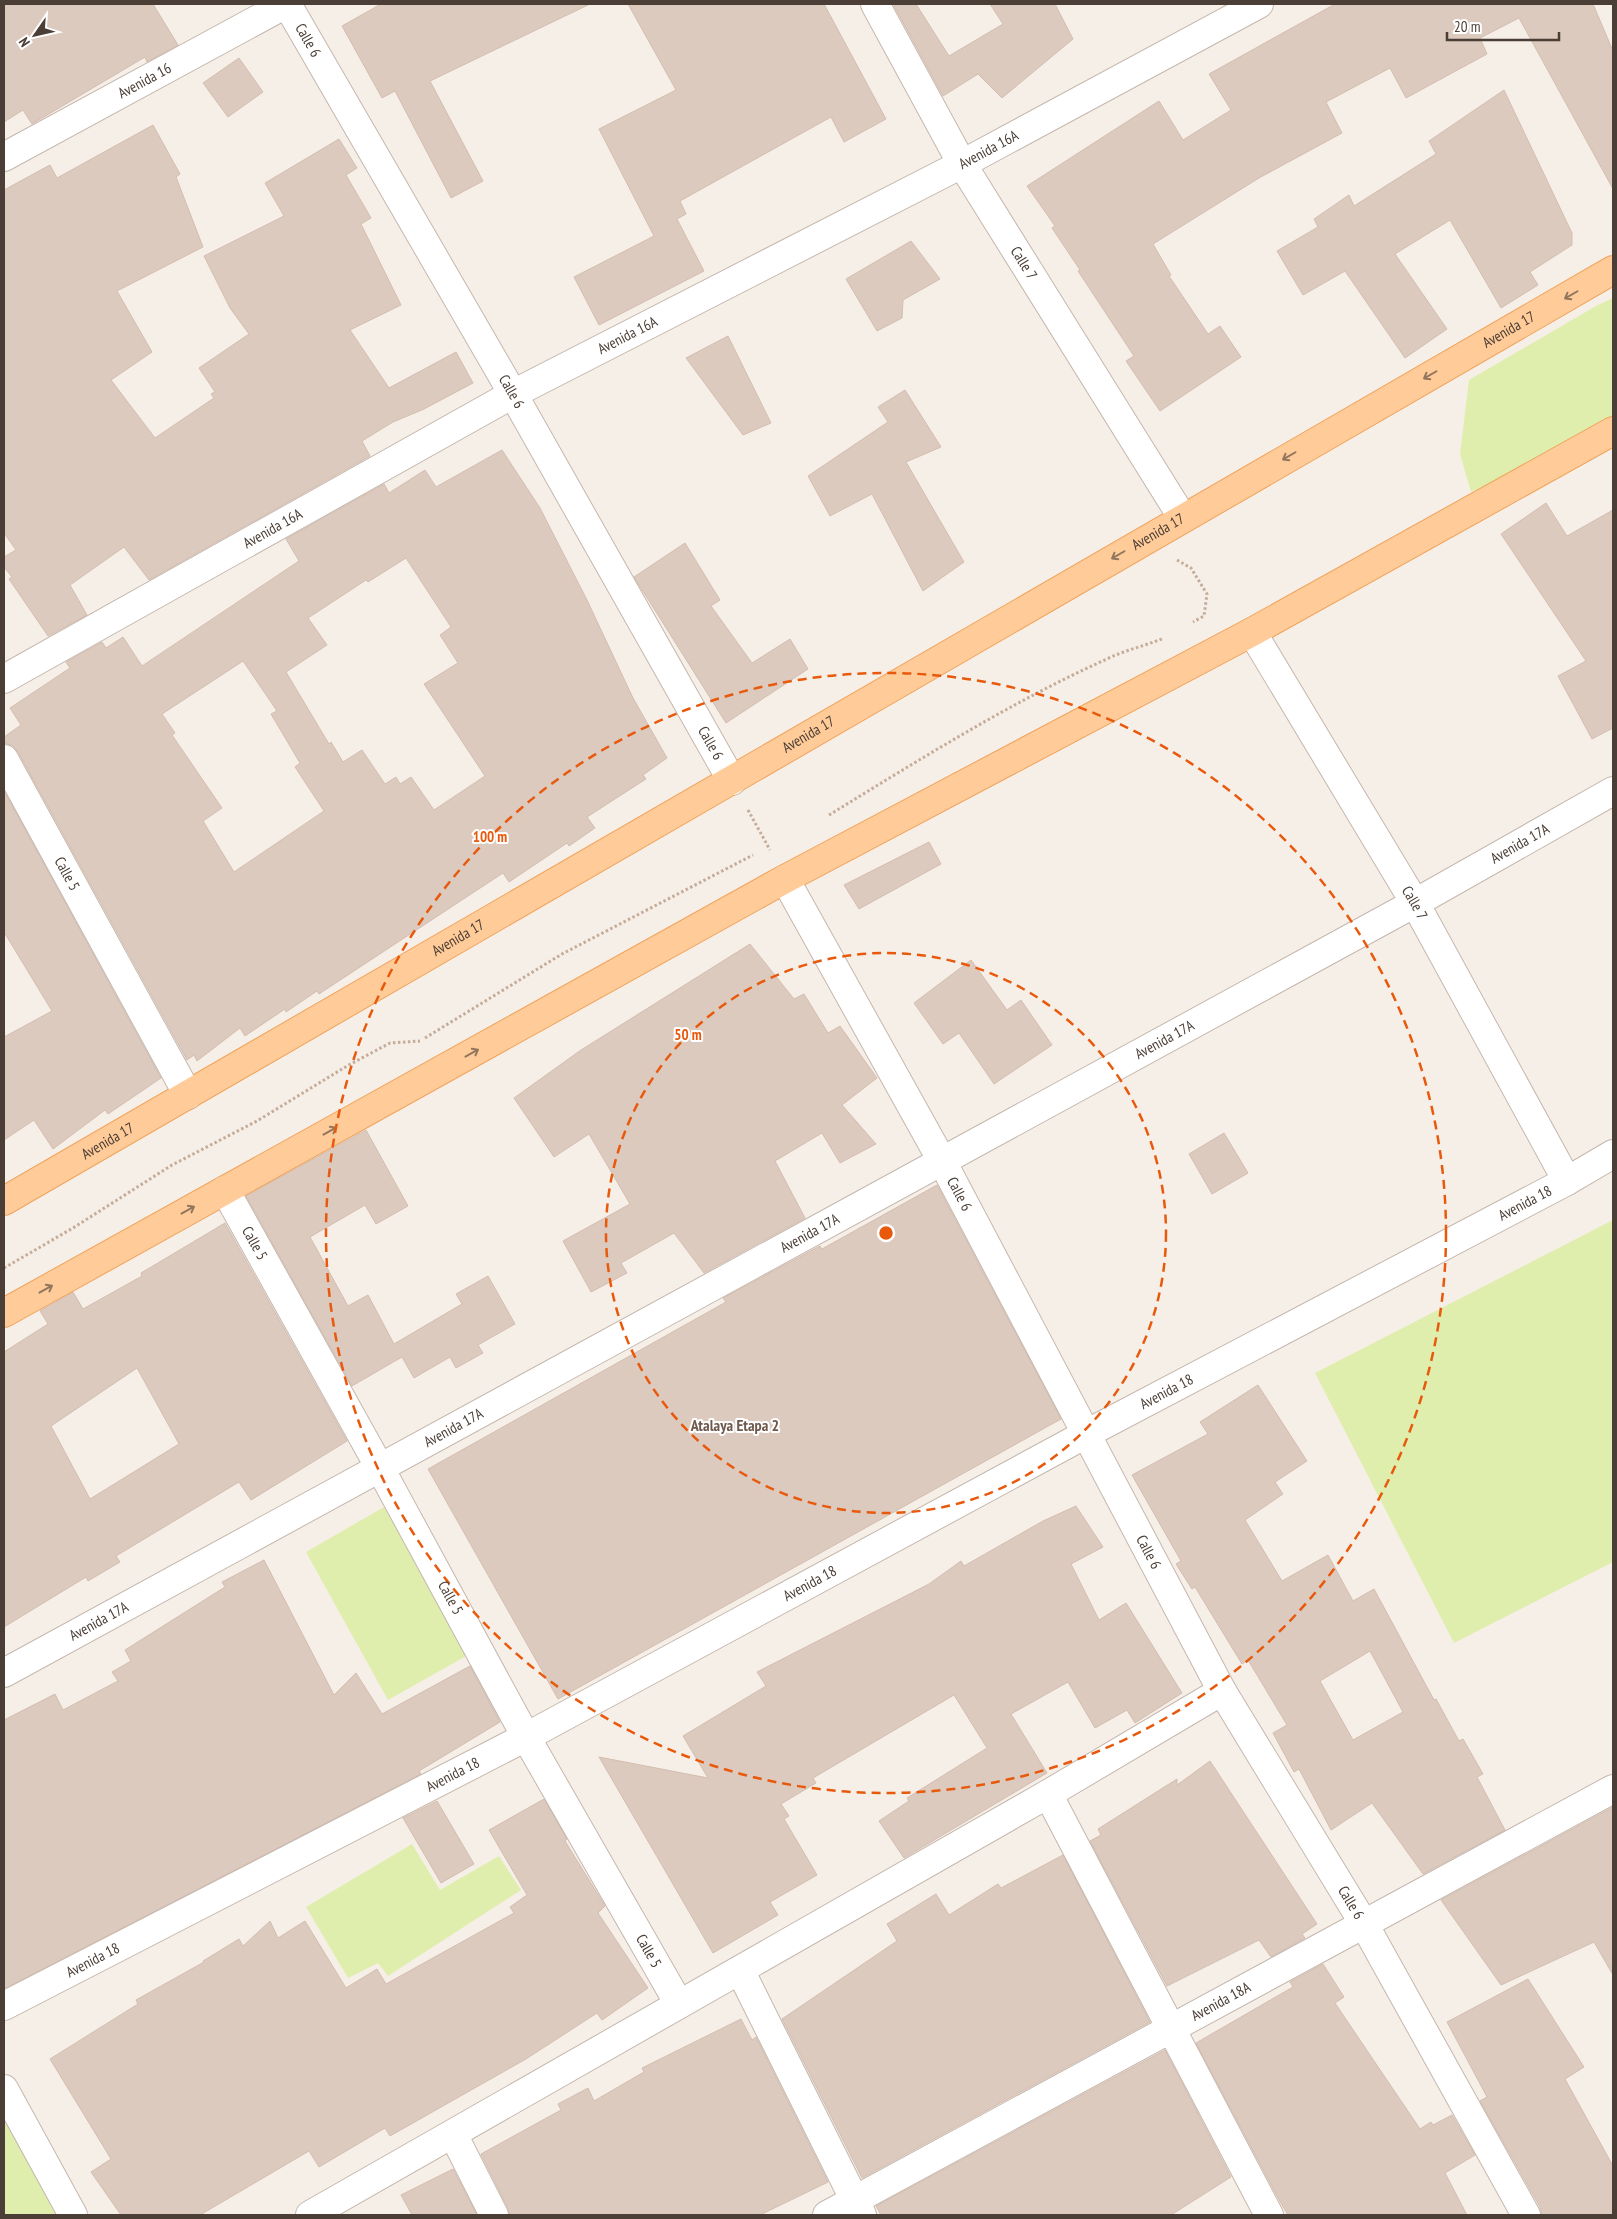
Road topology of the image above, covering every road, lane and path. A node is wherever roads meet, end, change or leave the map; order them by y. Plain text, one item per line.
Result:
1 (286, 4) edge
2 (875, 4) edge
3 (1259, 4) edge
4 (4, 157) edge
5 (962, 164) junction
6 (1613, 270) edge
7 (512, 394) junction
8 (1613, 431) edge
9 (1182, 517) junction
10 (1252, 632) junction
11 (1170, 635) dead end
12 (4, 679) edge
13 (4, 758) edge
14 (732, 781) junction
15 (1613, 791) edge
16 (821, 820) dead end
17 (775, 844) dead end
18 (768, 848) junction
19 (785, 880) junction
20 (1415, 903) junction
21 (188, 1095) junction
22 (1613, 1154) edge
23 (942, 1161) junction
24 (1567, 1181) junction
25 (225, 1190) junction
26 (4, 1201) edge
27 (4, 1268) edge
28 (4, 1313) edge
29 (1086, 1434) junction
30 (380, 1468) junction
31 (4, 1673) edge
32 (1222, 1692) junction
33 (526, 1737) junction
34 (1613, 1789) edge
35 (1048, 1794) junction
36 (1364, 1924) junction
37 (740, 1970) junction
38 (679, 2004) junction
39 (4, 2006) edge
40 (1171, 2028) junction
41 (4, 2089) edge
42 (453, 2134) junction
43 (858, 2208) edge
44 (73, 2215) edge
45 (310, 2215) edge
46 (494, 2215) edge
47 (827, 2215) edge
48 (1269, 2215) edge
49 (1526, 2215) edge

1 - 4 street, Avenida 16
1 - 7 street, Calle 6
2 - 5 street, Calle 7
3 - 5 street, Avenida 16A
5 - 7 street, Avenida 16A
5 - 9 street, Calle 7
6 -> 9 main road, Avenida 17
7 - 12 street, Avenida 16A
7 - 14 street, Calle 6
8 - 10 main road
9 -> 14 main road, Avenida 17
10 - 19 main road
10 - 20 street, Calle 7
11 - 16 path
13 - 21 street, Calle 5
14 - 18 path
14 - 21 main road, Avenida 17
15 - 20 street, Avenida 17A
17 - 18 path
18 - 19 path
18 - 27 path
19 - 23 street, Calle 6
25 -> 19 main road
20 - 23 street, Avenida 17A
20 - 24 street, Calle 7
21 - 26 main road, Avenida 17
22 - 24 street, Avenida 18
23 - 29 street, Calle 6
23 - 30 street, Avenida 17A
24 - 29 street, Avenida 18
28 -> 25 main road
25 - 30 street, Calle 5
29 - 32 street, Calle 6
29 - 33 street, Avenida 18
30 - 31 street, Avenida 17A
30 - 33 street, Calle 5
32 - 35 street
32 - 36 street, Calle 6
33 - 38 street, Calle 5
33 - 39 street, Avenida 18
34 - 36 street, Avenida 18A
35 - 37 street
35 - 40 street
36 - 40 street, Avenida 18A
36 - 49 street, Calle 6
37 - 38 street
37 - 43 street
38 - 42 street
40 - 43 street, Avenida 18A
40 - 48 street
41 - 44 street
42 - 45 street
42 - 46 street
43 - 47 street, Avenida 18A

